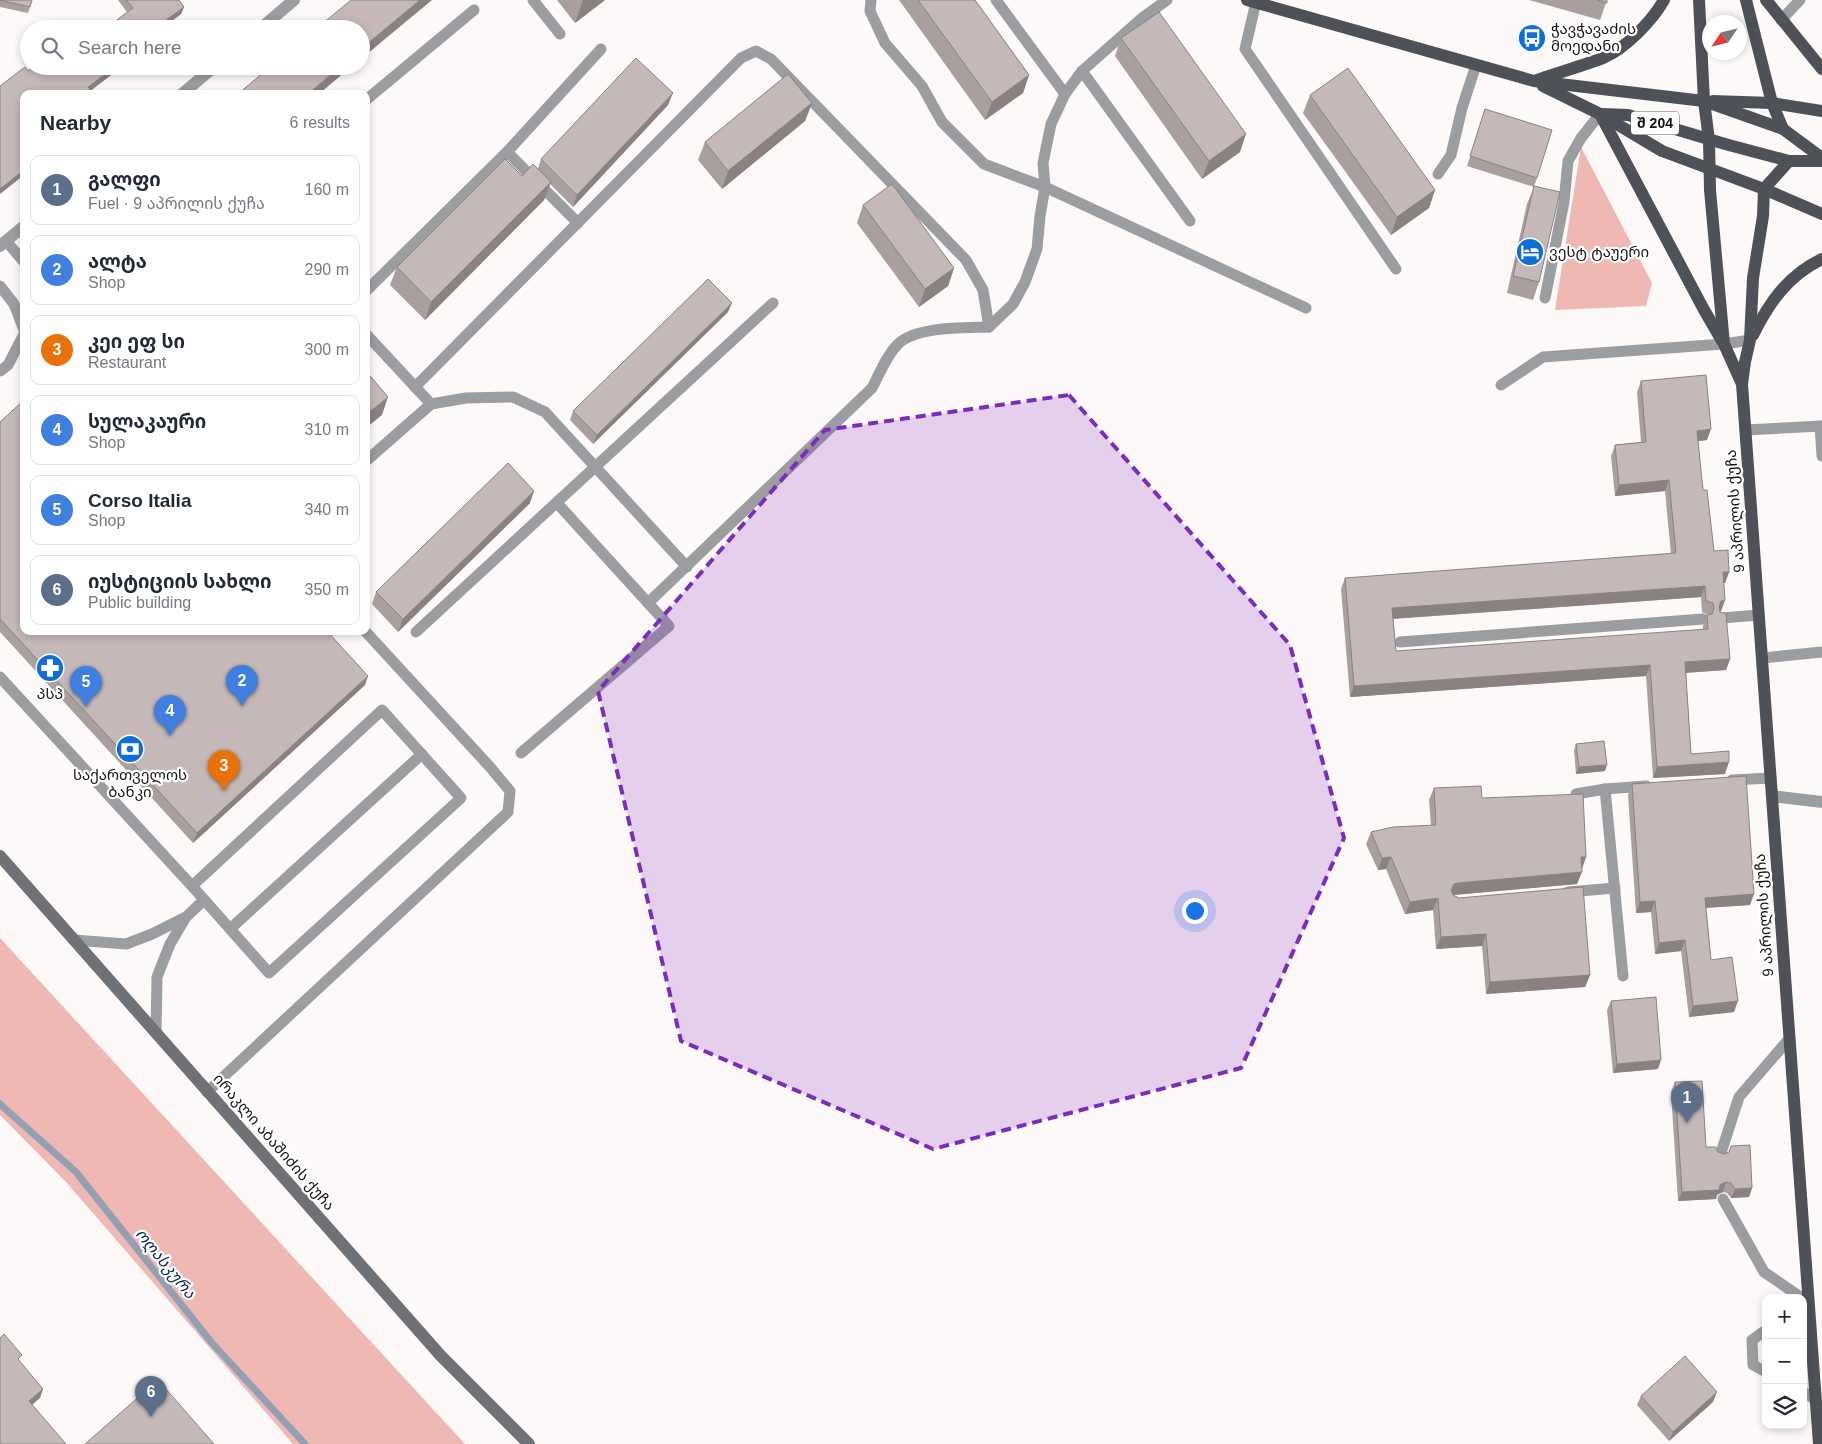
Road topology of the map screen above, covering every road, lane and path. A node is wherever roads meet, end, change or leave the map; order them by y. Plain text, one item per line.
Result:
1 (294, 0) edge
2 (533, 0) edge
3 (871, 0) edge
4 (996, 0) edge
5 (1167, 0) edge
6 (1664, 0) edge
7 (1699, 0) edge
8 (1746, 0) edge
9 (1766, 0) edge
10 (1800, 0) edge
11 (1252, 1) edge
12 (474, 10) dead end
13 (271, 20) edge
14 (1781, 20) junction
15 (560, 34) dead end
16 (601, 49) dead end
17 (1476, 65) junction
18 (1822, 69) edge
19 (1082, 72) junction
20 (204, 75) edge
21 (1534, 81) junction
22 (187, 90) edge
23 (1064, 94) junction
24 (370, 97) edge
25 (1704, 101) junction
26 (1772, 103) junction
27 (1822, 111) edge
28 (1600, 114) junction
29 (1782, 129) junction
30 (1709, 140) junction
31 (507, 152) junction
32 (1822, 160) edge
33 (1789, 161) junction
34 (1710, 169) junction
35 (1438, 174) dead end
36 (1045, 187) junction
37 (1764, 189) junction
38 (1822, 214) edge
39 (1190, 221) dead end
40 (578, 222) junction
41 (20, 229) edge
42 (3, 244) edge
43 (20, 259) edge
44 (1822, 259) edge
45 (1396, 269) dead end
46 (0, 286) edge
47 (370, 287) edge
48 (1545, 298) dead end
49 (773, 303) dead end
50 (1306, 308) dead end
51 (20, 320) edge
52 (989, 328) junction
53 (370, 338) edge
54 (1750, 340) junction
55 (20, 342) edge
56 (1724, 344) junction
57 (0, 371) edge
58 (1501, 384) dead end
59 (1742, 384) junction
60 (415, 387) junction
61 (431, 404) junction
62 (1821, 426) edge
63 (1745, 430) junction
64 (1822, 456) edge
65 (370, 457) edge
66 (596, 467) junction
67 (556, 503) junction
68 (687, 567) junction
69 (648, 603) junction
70 (1759, 615) junction
71 (1722, 618) edge
72 (1703, 620) dead end
73 (416, 632) dead end
74 (369, 635) edge
75 (1400, 642) dead end
76 (1822, 652) edge
77 (1762, 658) junction
78 (0, 678) edge
79 (521, 753) dead end
80 (422, 754) junction
81 (1771, 778) junction
82 (1722, 781) edge
83 (1654, 786) edge
84 (1605, 789) junction
85 (1576, 794) edge
86 (1772, 796) junction
87 (1822, 802) edge
88 (0, 856) edge
89 (192, 886) junction
90 (1615, 888) junction
91 (1558, 893) edge
92 (204, 900) junction
93 (186, 917) junction
94 (230, 929) junction
95 (74, 940) junction
96 (1623, 976) dead end
97 (156, 1033) junction
98 (1789, 1039) junction
99 (207, 1092) junction
100 (1720, 1156) edge
101 (1723, 1199) edge
102 (1794, 1294) edge
103 (1804, 1294) edge
104 (1807, 1327) edge
105 (1762, 1333) edge
106 (1762, 1370) edge
107 (1807, 1394) edge
108 (1815, 1398) junction
109 (1820, 1437) edge
110 (529, 1444) edge

1 - 13 street
2 - 15 lane
3 - 36 lane
4 - 23 lane
5 - 19 lane
6 - 21 main road
7 - 25 main road
8 - 26 main road
9 - 14 main road
10 - 14 lane
11 - 17 main road
11 - 45 lane
12 - 24 lane
14 - 18 main road
16 - 31 lane
17 - 21 main road
17 - 35 lane
19 - 23 lane
19 - 39 lane
20 - 22 street
21 - 25 main road
21 - 28 main road
23 - 36 lane
25 - 26 main road
25 - 29 main road, შ 204
25 - 30 main road
26 - 27 main road
26 - 29 main road
28 - 30 main road, შ 204
28 - 34 main road
28 - 48 lane
28 - 56 main road
29 - 32 main road, შ 204
30 - 33 main road, შ 204
30 - 34 main road
31 - 40 lane
31 - 47 lane
32 - 33 main road, შ 204
33 - 37 main road
34 - 37 main road
34 - 56 main road
36 - 50 lane
36 - 52 lane
37 - 38 main road
37 - 54 main road
40 - 52 lane
40 - 60 lane
41 - 42 street
42 - 43 lane
44 - 54 main road
46 - 51 lane
49 - 66 lane
52 - 68 lane
53 - 60 lane
54 - 56 lane
54 - 59 main road
55 - 57 lane
56 - 58 lane
56 - 59 main road
59 - 63 main road, 9 აპრილის ქუჩა
60 - 61 lane
61 - 65 lane
61 - 66 lane
62 - 63 lane
62 - 64 lane
63 - 70 main road, 9 აპრილის ქუჩა
66 - 67 lane
66 - 68 lane
67 - 69 lane
67 - 73 lane
68 - 69 lane
69 - 79 lane
70 - 71 lane
70 - 77 main road, 9 აპრილის ქუჩა
72 - 75 lane
74 - 99 lane
76 - 77 lane
77 - 81 main road, 9 აპრილის ქუჩა
78 - 89 lane
80 - 89 lane
80 - 94 lane
80 - 94 lane
81 - 82 lane
81 - 86 main road, 9 აპრილის ქუჩა
83 - 84 lane
84 - 85 lane
84 - 90 lane
86 - 87 street
86 - 98 main road, 9 აპრილის ქუჩა
88 - 95 main road, ირაკლი აბაშიძის ქუჩა
89 - 92 lane
90 - 91 lane
90 - 96 lane
92 - 93 lane
92 - 94 lane
93 - 95 lane
93 - 97 lane
95 - 97 main road, ირაკლი აბაშიძის ქუჩა
97 - 99 main road, ირაკლი აბაშიძის ქუჩა
98 - 100 lane
98 - 103 main road, 9 აპრილის ქუჩა
99 - 110 main road, ირაკლი აბაშიძის ქუჩა
101 - 102 lane
104 - 108 main road, 9 აპრილის ქუჩა
105 - 106 lane
107 - 108 lane
108 - 109 main road, 9 აპრილის ქუჩა

